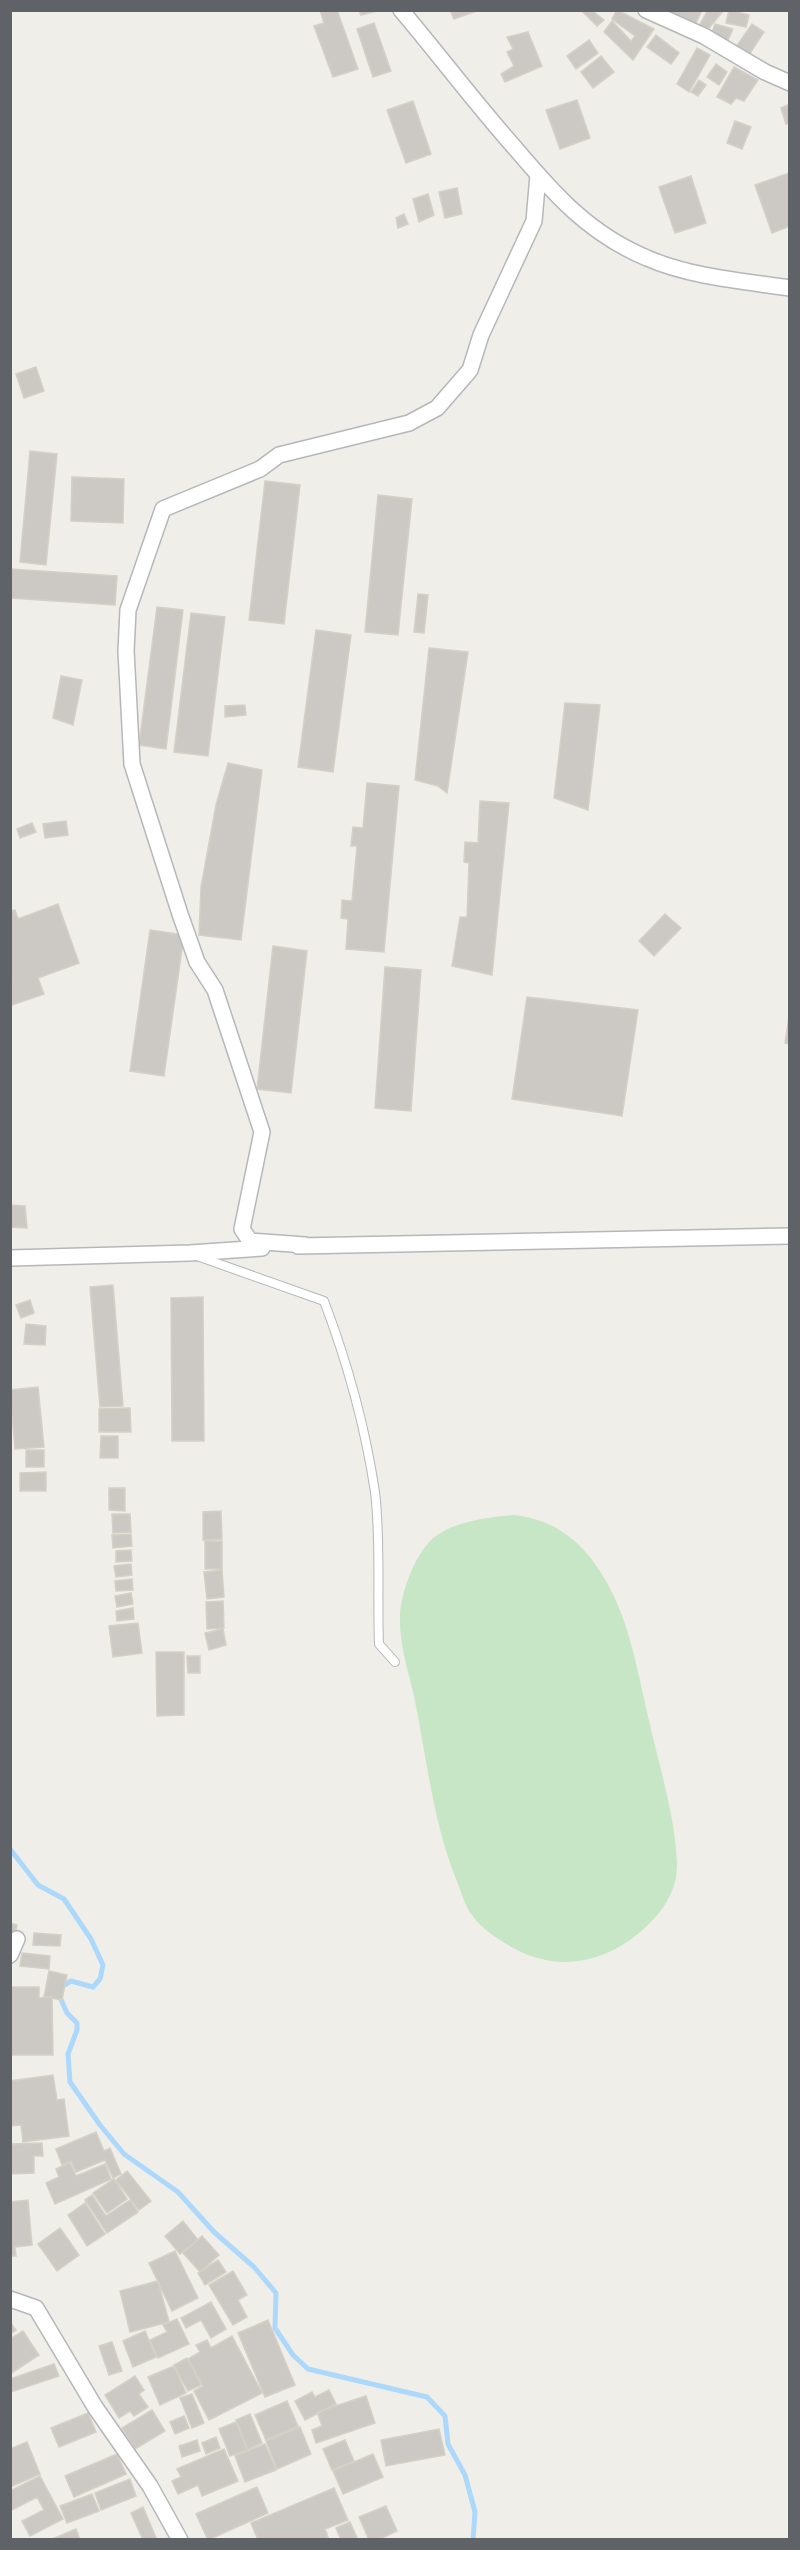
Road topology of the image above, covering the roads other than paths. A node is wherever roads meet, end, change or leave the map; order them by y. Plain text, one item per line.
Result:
1 (401, 10) edge
2 (646, 10) edge
3 (789, 82) edge
4 (538, 175) junction
5 (789, 288) edge
6 (789, 1236) edge
7 (305, 1245) junction
8 (190, 1254) junction
9 (10, 1258) edge
10 (395, 1662) dead end
11 (17, 1939) dead end
12 (10, 1955) edge
13 (10, 2299) edge
14 (180, 2540) edge

1 - 4 street
2 - 3 street
4 - 5 street
4 - 7 street
6 - 7 street
7 - 8 street
8 - 9 street
8 - 10 lane
11 - 12 street
13 - 14 street

